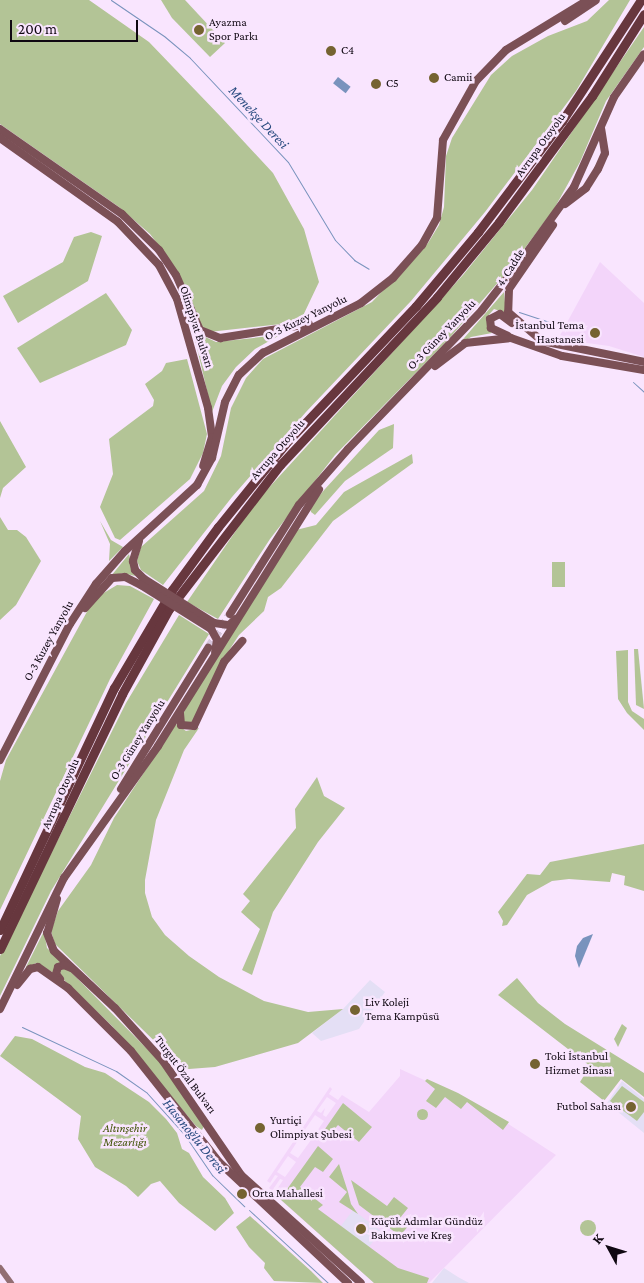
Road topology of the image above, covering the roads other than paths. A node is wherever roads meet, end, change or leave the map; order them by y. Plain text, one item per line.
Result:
1 (588, 0) edge
2 (596, 0) edge
3 (641, 0) edge
4 (644, 14) edge
5 (522, 41) junction
6 (644, 54) edge
7 (601, 124) junction
8 (0, 129) edge
9 (0, 138) edge
10 (561, 206) junction
11 (556, 214) junction
12 (324, 321) junction
13 (533, 336) junction
14 (511, 338) junction
15 (644, 362) edge
16 (644, 370) edge
17 (394, 401) junction
18 (334, 464) junction
19 (177, 503) junction
20 (141, 537) junction
21 (142, 582) junction
22 (255, 593) junction
23 (230, 614) tunnel mouth
24 (70, 624) junction
25 (212, 626) junction
26 (242, 641) dead end
27 (208, 648) tunnel mouth
28 (194, 691) junction
29 (180, 712) junction
30 (0, 760) edge
31 (86, 844) junction
32 (58, 890) junction
33 (0, 930) edge
34 (0, 949) edge
35 (94, 987) junction
36 (68, 988) junction
37 (0, 1009) edge
38 (187, 1093) junction
39 (173, 1103) junction
40 (258, 1197) junction
41 (0, 1268) edge
42 (11, 1283) edge
43 (348, 1283) edge
44 (361, 1283) edge

1 - 5 main road, O-3 Kuzey Yanyolu
2 - 5 main road
3 - 33 highway, Avrupa Otoyolu
4 - 34 highway, Avrupa Otoyolu
5 - 12 main road, O-3 Kuzey Yanyolu
6 - 7 main road, O-3 Güney Yanyolu
7 - 10 main road, O-3 Güney Yanyolu
7 - 10 main road
8 - 12 main road, Olimpiyat Bulvarı
9 - 19 main road, Olimpiyat Bulvarı
10 - 11 main road, O-3 Güney Yanyolu
11 - 13 main road, 4. Cadde
11 - 17 main road, O-3 Güney Yanyolu
12 - 19 main road, O-3 Kuzey Yanyolu
13 - 14 main road
13 - 15 main road, 4. Cadde
14 - 16 main road
14 - 17 main road
17 - 18 main road, O-3 Güney Yanyolu
18 - 22 main road
18 - 23 main road, O-3 Güney Yanyolu
19 - 20 main road, O-3 Kuzey Yanyolu
20 - 21 main road
20 - 24 main road, O-3 Kuzey Yanyolu
21 - 24 main road
21 - 25 main road, bridge
22 - 25 main road
22 - 28 main road
24 - 30 main road, O-3 Kuzey Yanyolu
25 - 28 main road
26 - 29 main road
27 - 31 main road, O-3 Güney Yanyolu
28 - 29 main road
29 - 31 main road
31 - 32 main road
32 - 35 main road, Turgut Özal Bulvarı
32 - 37 main road
35 - 36 main road
35 - 38 main road, Turgut Özal Bulvarı
36 - 37 main road, Turgut Özal Bulvarı
36 - 39 main road, Turgut Özal Bulvarı
38 - 39 main road
38 - 40 main road, Turgut Özal Bulvarı
39 - 40 main road, Turgut Özal Bulvarı
40 - 43 main road, Turgut Özal Bulvarı
40 - 44 main road, Turgut Özal Bulvarı
41 - 42 main road

